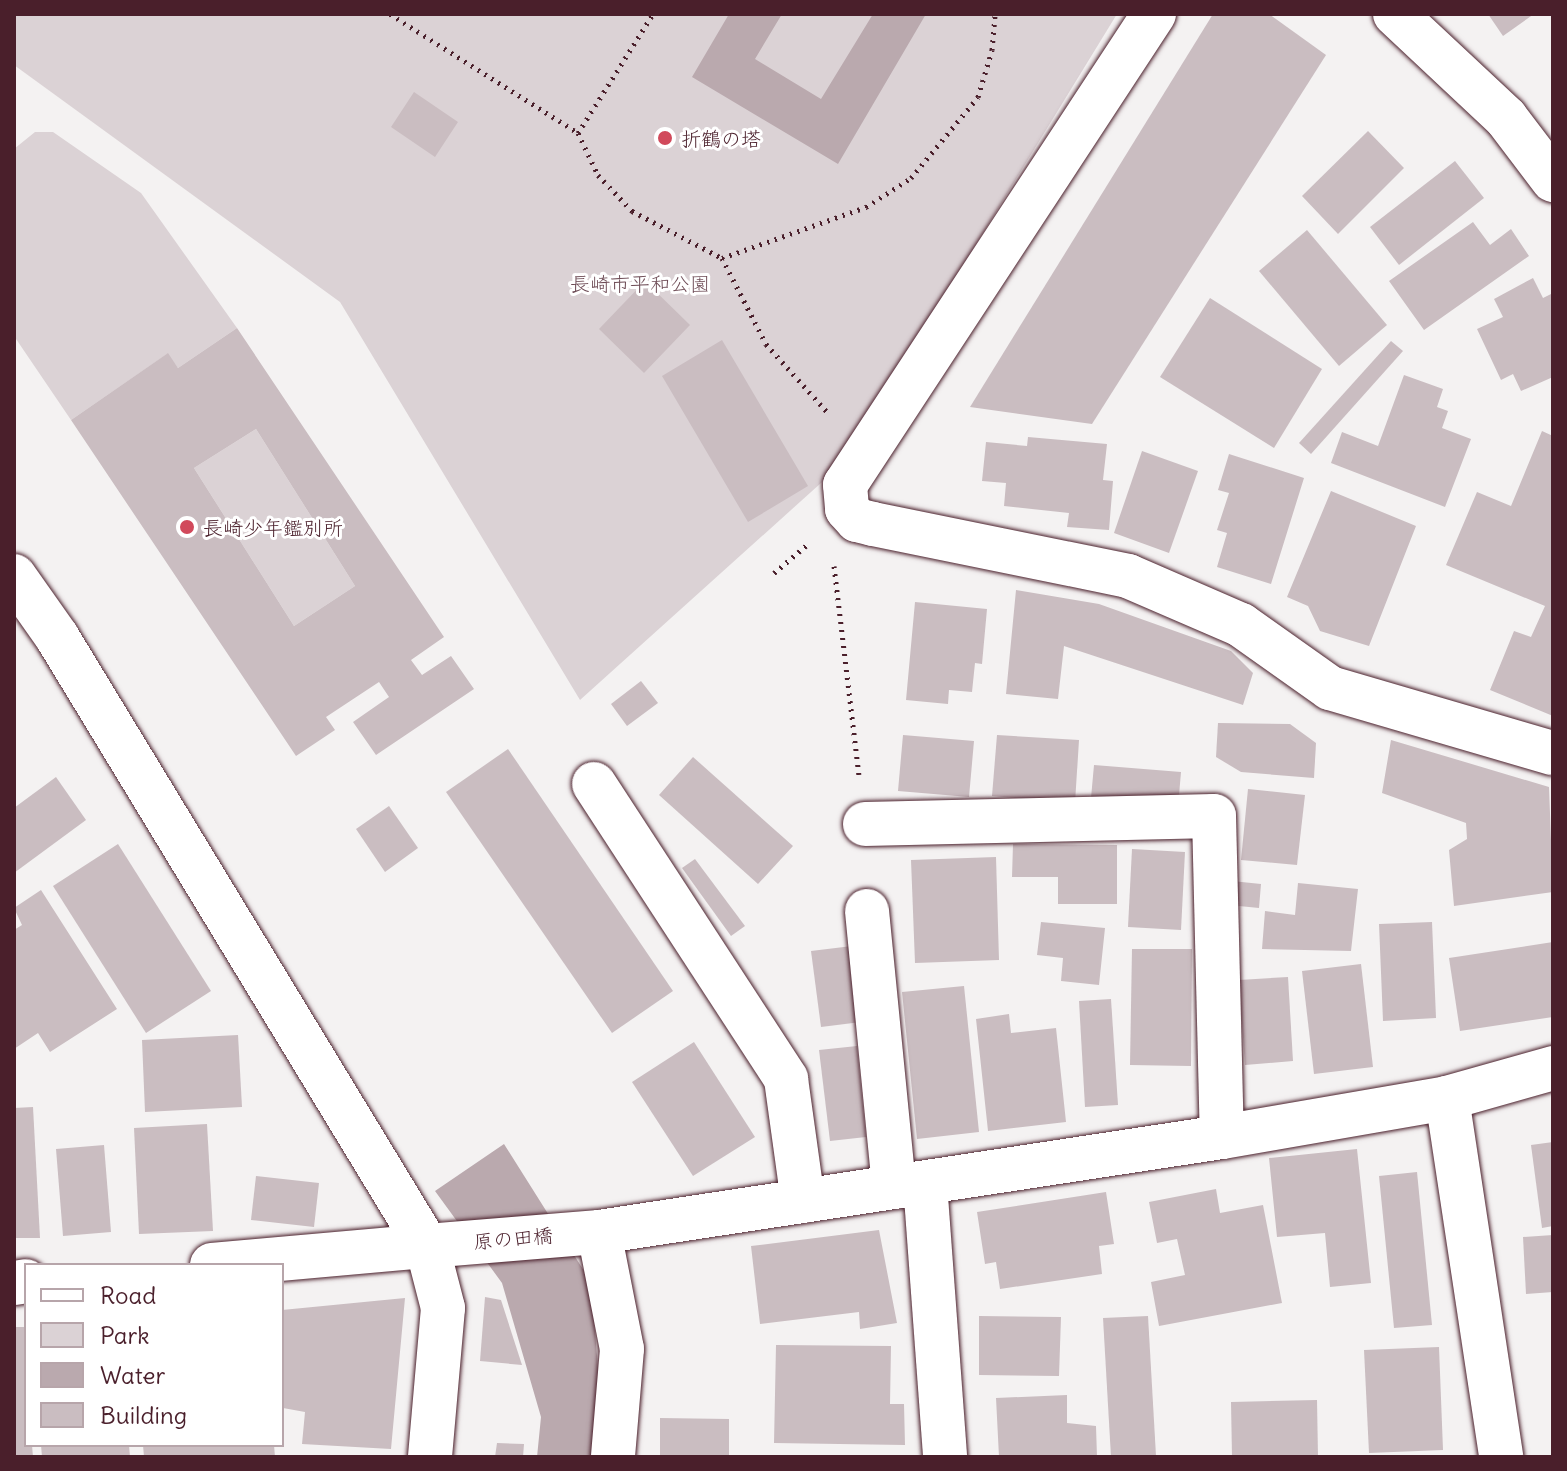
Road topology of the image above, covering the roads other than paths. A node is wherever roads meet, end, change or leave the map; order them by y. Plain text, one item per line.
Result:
1 (1154, 14) edge
2 (1395, 14) edge
3 (1553, 180) edge
4 (14, 576) edge
5 (1553, 753) edge
6 (594, 784) dead end
7 (865, 824) road end
8 (867, 911) dead end
9 (1553, 1068) edge
10 (1447, 1098) junction
11 (1222, 1137) junction
12 (909, 1185) junction
13 (803, 1201) junction
14 (586, 1232) junction
15 (440, 1245) junction
16 (235, 1263) edge
17 (430, 1457) edge
18 (613, 1457) edge
19 (945, 1457) edge
20 (1501, 1457) edge

1 - 5 street
2 - 3 street
4 - 15 street
6 - 13 street
7 - 11 street
8 - 12 street
9 - 10 street, 原の田橋
10 - 11 street, 原の田橋
10 - 20 street
11 - 12 street, 原の田橋
12 - 13 street, 原の田橋
12 - 19 street
13 - 14 street, 原の田橋
14 - 15 street, 原の田橋
14 - 18 street
15 - 16 street, 原の田橋
15 - 17 street

